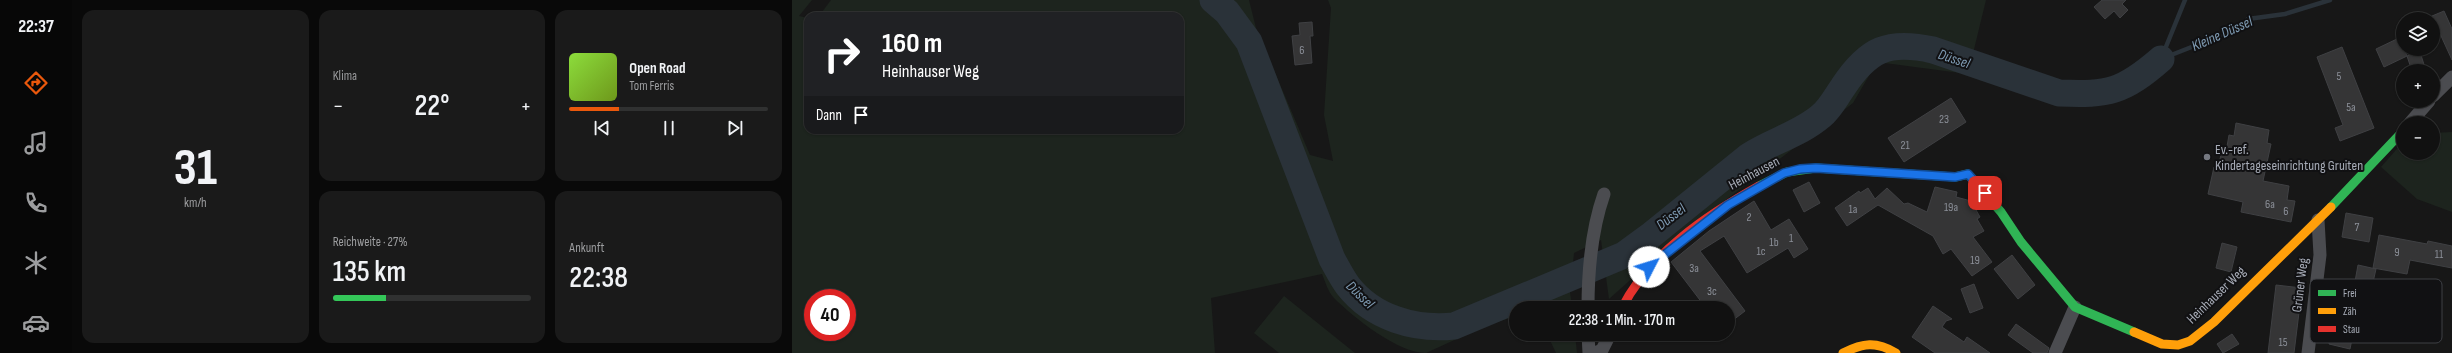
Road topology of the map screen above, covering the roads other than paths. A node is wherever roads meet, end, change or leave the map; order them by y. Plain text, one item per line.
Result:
1 (2452, 77) edge
2 (2440, 89) edge
3 (2422, 108) edge
4 (2416, 116) edge
5 (2396, 137) edge
6 (1968, 174) joint
7 (1604, 194) dead end
8 (2318, 220) junction
9 (2317, 279) edge
10 (1588, 301) edge
11 (1626, 301) edge
12 (2075, 307) junction
13 (2310, 337) edge
14 (1588, 341) edge
15 (1606, 341) edge
16 (1589, 353) edge
17 (1595, 353) edge
18 (1843, 353) edge
19 (1896, 353) edge
20 (2055, 353) edge
21 (2308, 353) edge

1 - 2 street
3 - 4 street
5 - 8 street, Heinhauser Weg
6 - 11 street, Heinhausen
6 - 12 street, Heinhauser Weg
7 - 10 street
8 - 9 street, Grüner Weg
8 - 12 street, Heinhauser Weg
12 - 20 street
13 - 21 street, Grüner Weg
14 - 16 street
15 - 17 street
18 - 19 street

